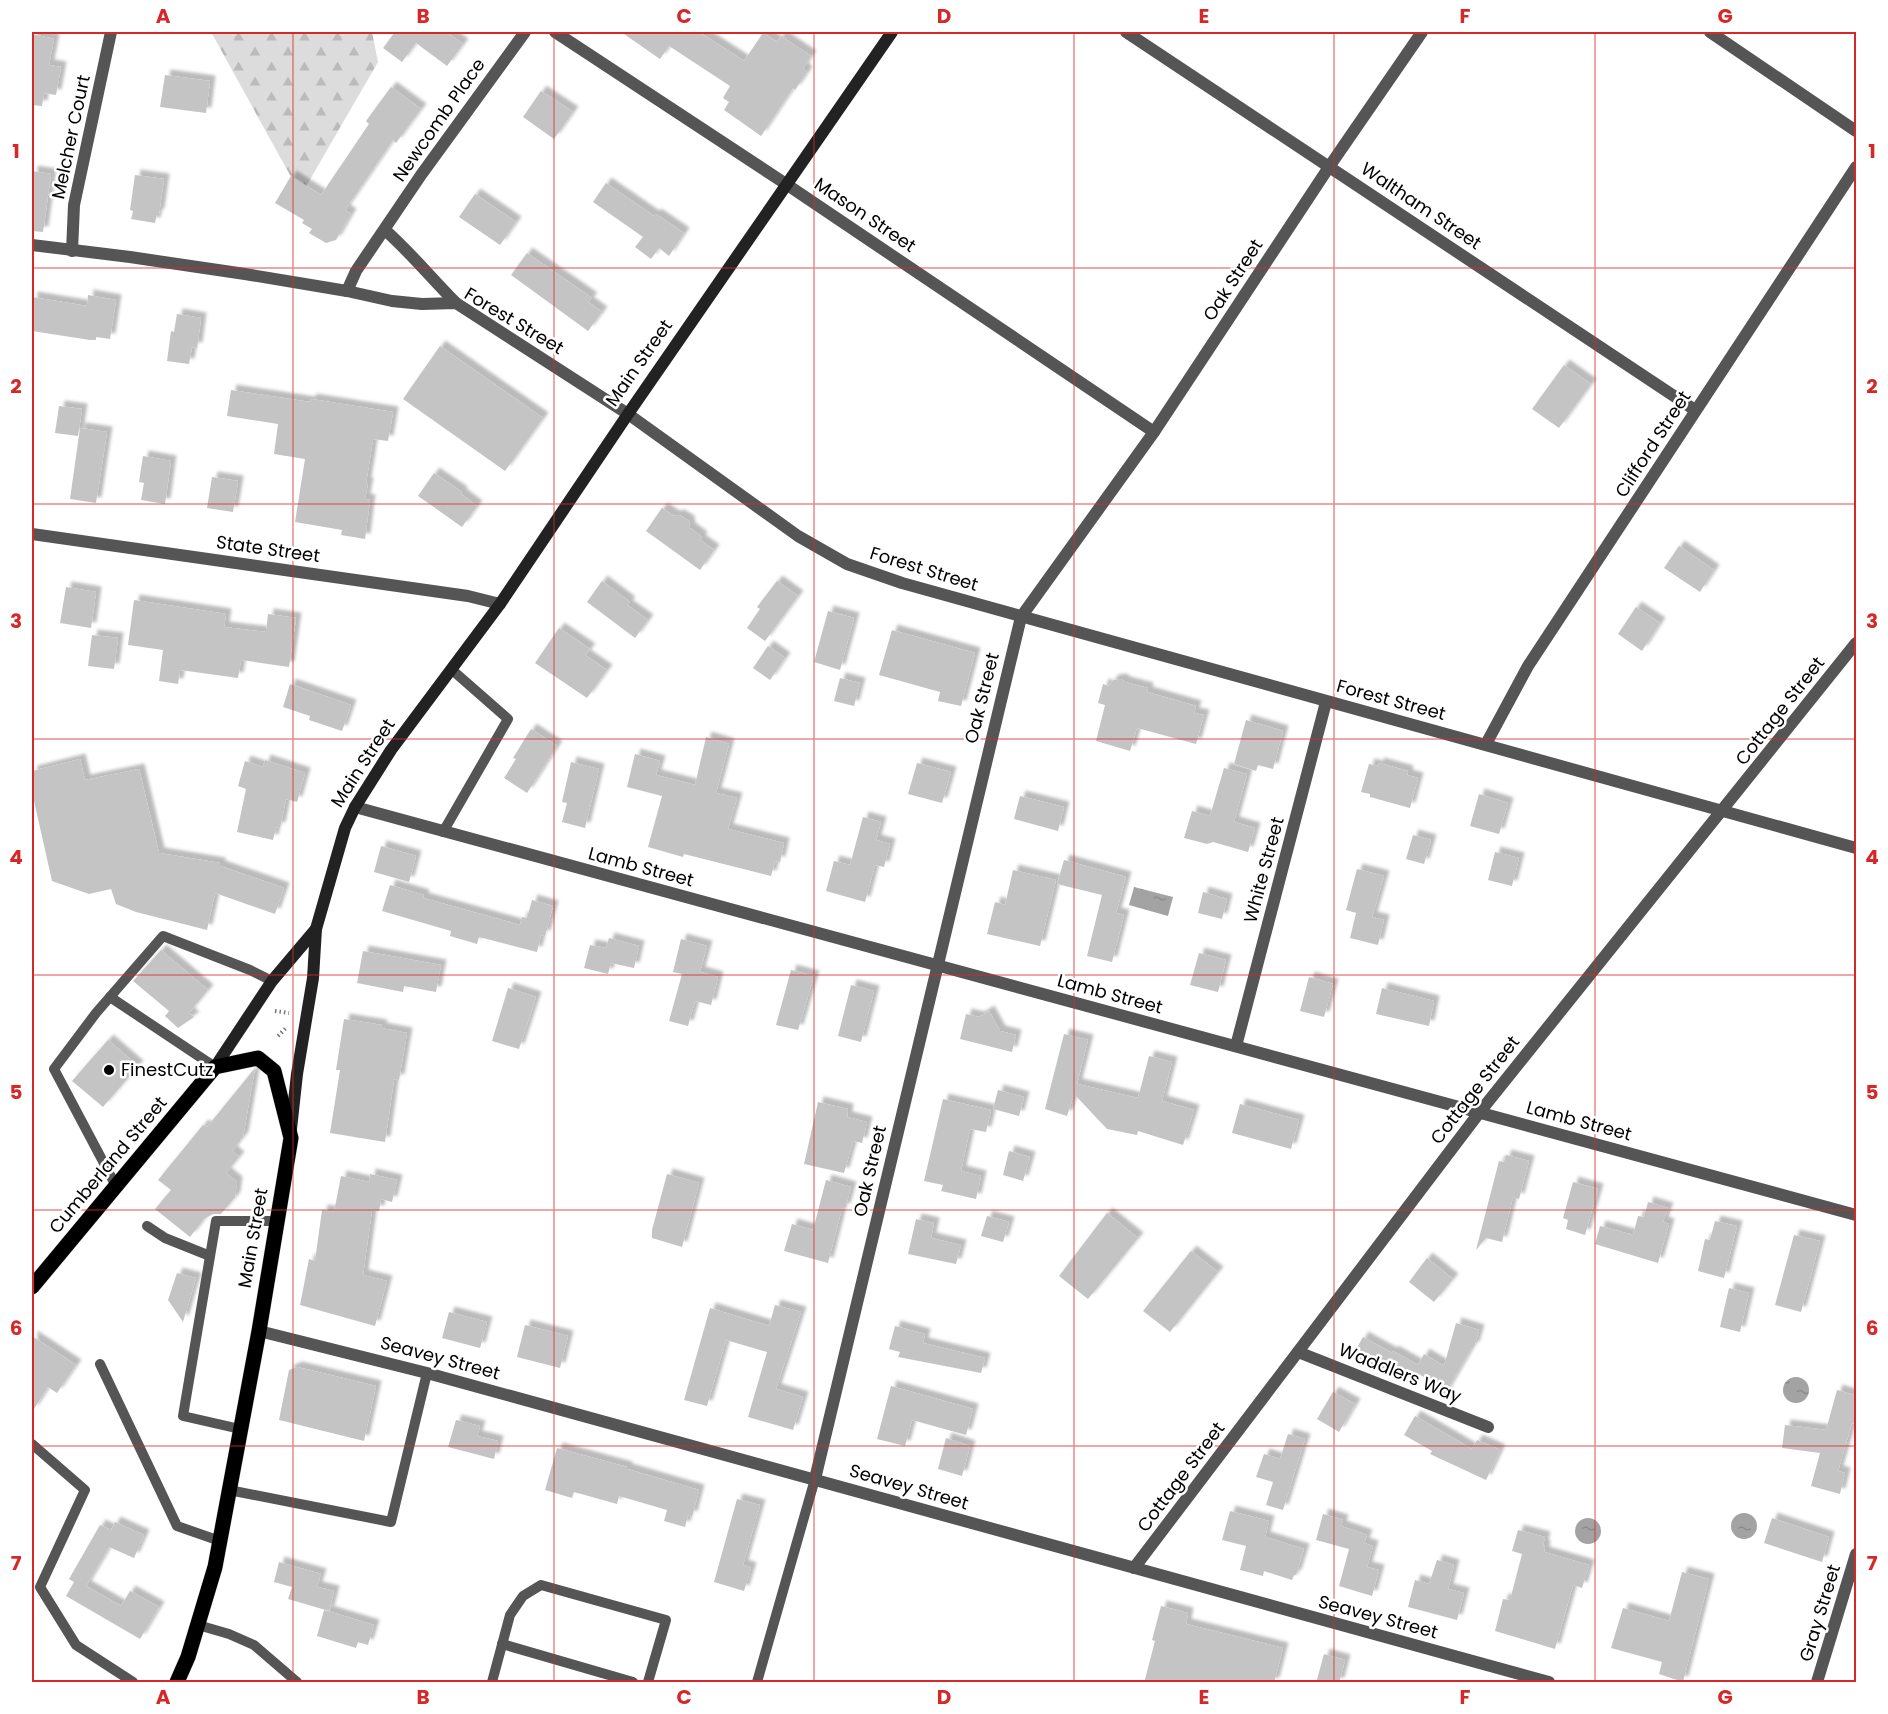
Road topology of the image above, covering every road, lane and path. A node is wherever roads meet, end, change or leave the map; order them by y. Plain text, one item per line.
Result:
1 (111, 32) edge
2 (525, 32) edge
3 (555, 32) edge
4 (892, 32) edge
5 (1126, 32) edge
6 (1422, 32) edge
7 (1710, 32) edge
8 (1857, 131) edge
9 (1329, 167) junction
10 (1857, 167) edge
11 (786, 184) junction
12 (385, 230) junction
13 (32, 245) edge
14 (72, 251) junction
15 (347, 291) junction
16 (456, 303) junction
17 (1695, 410) junction
18 (627, 414) junction
19 (1154, 432) junction
20 (32, 534) edge
21 (500, 604) junction
22 (1021, 617) junction
23 (1857, 643) edge
24 (451, 669) junction
25 (1326, 702) junction
26 (1486, 744) junction
27 (355, 807) junction
28 (1723, 811) junction
29 (443, 832) junction
30 (1857, 848) edge
31 (316, 929) junction
32 (938, 965) junction
33 (272, 981) junction
34 (110, 997) junction
35 (275, 1011) dead end
36 (289, 1013) dead end
37 (1236, 1046) junction
38 (215, 1067) junction
39 (1479, 1113) junction
40 (291, 1138) junction
41 (116, 1186) junction
42 (1857, 1215) edge
43 (276, 1221) junction
44 (147, 1226) dead end
45 (210, 1257) junction
46 (32, 1287) edge
47 (259, 1331) junction
48 (1298, 1352) junction
49 (100, 1364) dead end
50 (427, 1372) junction
51 (1488, 1427) dead end
52 (240, 1429) junction
53 (32, 1444) edge
54 (815, 1479) junction
55 (229, 1490) junction
56 (220, 1541) junction
57 (1857, 1554) edge
58 (1134, 1569) junction
59 (198, 1625) junction
60 (502, 1644) junction
61 (133, 1683) edge
62 (177, 1683) edge
63 (297, 1683) edge
64 (492, 1683) edge
65 (633, 1683) edge
66 (648, 1683) edge
67 (757, 1683) edge
68 (1549, 1683) edge
69 (1817, 1683) edge

1 - 14 street, Melcher Court
2 - 12 street, Newcomb Place
3 - 11 street, Mason Street
4 - 11 main road, Main Street
5 - 9 street, Waltham Street
6 - 9 street, Oak Street
7 - 8 street
9 - 17 street, Waltham Street
9 - 19 street, Oak Street
10 - 17 street, Clifford Street
11 - 18 main road, Main Street
11 - 19 street, Mason Street
12 - 15 street, Newcomb Place
12 - 16 street
13 - 14 street, Forest Street
14 - 15 street, Forest Street
15 - 16 street, Forest Street
16 - 18 street, Forest Street
17 - 26 street, Clifford Street
18 - 21 main road, Main Street
18 - 22 street, Forest Street
19 - 22 street, Oak Street
20 - 21 street, State Street
21 - 24 main road, Main Street
22 - 25 street, Forest Street
22 - 32 street, Oak Street
23 - 28 street, Cottage Street
24 - 27 main road, Main Street
24 - 29 lane
25 - 26 street, Forest Street
25 - 37 street, White Street
26 - 28 street, Forest Street
27 - 29 street, Lamb Street
27 - 31 main road, Main Street
28 - 30 street, Forest Street
28 - 39 street, Cottage Street
29 - 32 street, Lamb Street
31 - 33 main road, Cumberland Street
31 - 40 main road, Main Street
32 - 37 street, Lamb Street
32 - 54 street, Oak Street
33 - 34 lane
33 - 38 main road, Cumberland Street
34 - 38 lane
34 - 41 lane
35 - 36 path
37 - 39 street, Lamb Street
38 - 40 main road
38 - 41 main road, Cumberland Street
39 - 42 street, Lamb Street
39 - 48 street, Cottage Street
40 - 43 main road, Main Street
41 - 46 main road, Cumberland Street
43 - 45 lane
43 - 47 main road, Main Street
44 - 45 lane
45 - 52 lane
47 - 50 street, Seavey Street
47 - 52 main road, Main Street
48 - 51 street, Waddlers Way
48 - 58 street, Cottage Street
49 - 56 lane
50 - 54 street, Seavey Street
50 - 55 lane
52 - 55 main road, Main Street
53 - 61 lane
54 - 58 street, Seavey Street
54 - 67 lane
55 - 56 main road, Main Street
56 - 59 main road, Main Street
57 - 69 street, Gray Street
58 - 68 street, Seavey Street
59 - 62 main road, Main Street
59 - 63 lane
60 - 64 lane
60 - 65 lane
60 - 66 lane

